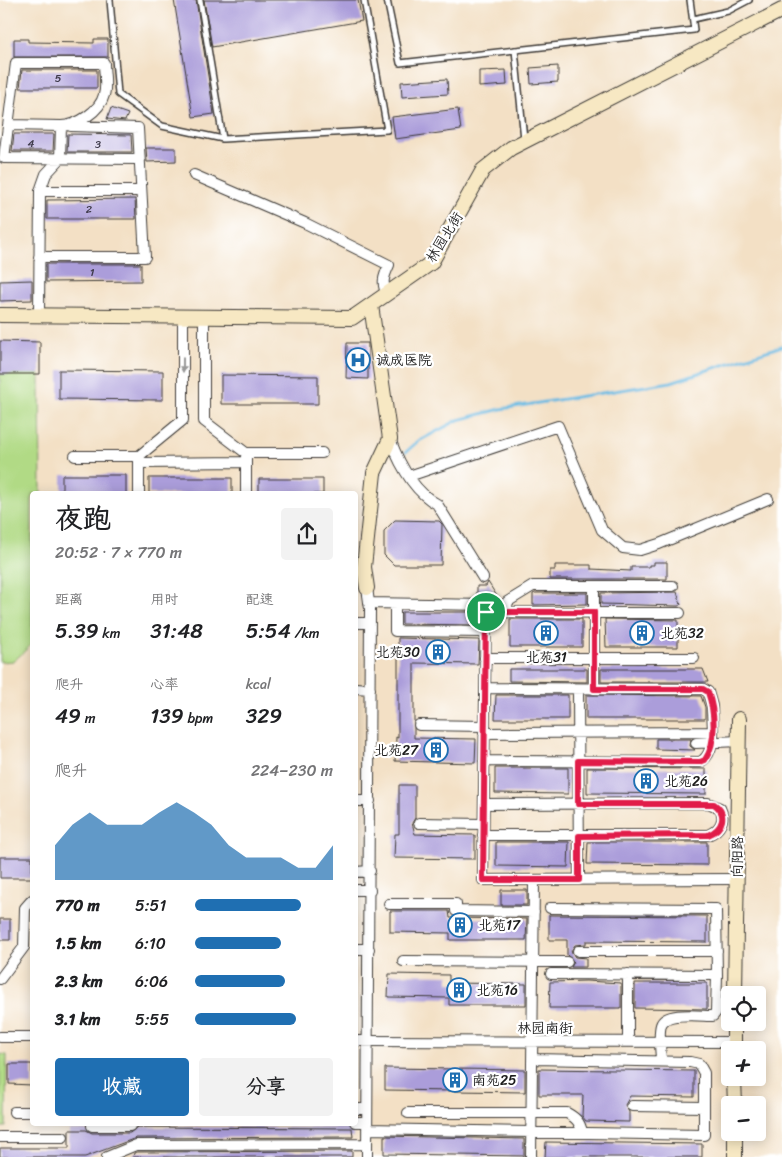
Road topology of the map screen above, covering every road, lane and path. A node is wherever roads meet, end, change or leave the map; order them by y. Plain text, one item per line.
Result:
1 (110, 0) edge
2 (200, 0) edge
3 (364, 0) edge
4 (387, 0) edge
5 (690, 0) edge
6 (749, 0) edge
7 (782, 10) edge
8 (693, 18) junction
9 (515, 50) junction
10 (8, 125) junction
11 (64, 126) junction
12 (222, 139) junction
13 (524, 141) junction
14 (60, 159) junction
15 (139, 159) junction
16 (194, 175) dead end
17 (141, 191) junction
18 (40, 192) junction
19 (39, 257) junction
20 (387, 294) junction
21 (371, 305) junction
22 (0, 315) edge
23 (39, 315) junction
24 (184, 316) junction
25 (204, 317) junction
26 (390, 439) junction
27 (322, 453) dead end
28 (75, 456) dead end
29 (246, 458) junction
30 (139, 460) junction
31 (409, 476) junction
32 (139, 491) edge
33 (246, 491) edge
34 (768, 499) dead end
35 (483, 578) dead end
36 (594, 586) junction
37 (672, 586) dead end
38 (367, 588) joint
39 (369, 603) junction
40 (395, 604) junction
41 (486, 612) junction
42 (507, 612) junction
43 (594, 612) junction
44 (680, 613) dead end
45 (358, 623) edge
46 (370, 623) junction
47 (486, 632) junction
48 (485, 658) junction
49 (594, 658) junction
50 (694, 658) dead end
51 (358, 688) edge
52 (485, 688) junction
53 (370, 689) junction
54 (578, 689) junction
55 (594, 689) junction
56 (739, 719) dead end
57 (419, 725) dead end
58 (485, 729) junction
59 (578, 732) junction
60 (713, 737) junction
61 (739, 741) junction
62 (696, 742) dead end
63 (484, 761) junction
64 (578, 761) junction
65 (358, 801) edge
66 (370, 801) junction
67 (484, 804) junction
68 (578, 804) junction
69 (723, 817) junction
70 (738, 817) junction
71 (419, 823) dead end
72 (483, 824) junction
73 (483, 835) junction
74 (579, 836) junction
75 (370, 871) junction
76 (358, 872) edge
77 (737, 879) junction
78 (579, 880) junction
79 (534, 881) junction
80 (358, 890) edge
81 (370, 890) junction
82 (30, 902) edge
83 (389, 904) dead end
84 (550, 908) dead end
85 (534, 912) junction
86 (358, 949) edge
87 (369, 949) junction
88 (578, 951) dead end
89 (717, 951) junction
90 (403, 961) dead end
91 (534, 962) junction
92 (567, 962) dead end
93 (552, 974) dead end
94 (628, 974) junction
95 (717, 975) junction
96 (0, 979) edge
97 (735, 986) edge
98 (0, 1037) edge
99 (30, 1037) edge
100 (358, 1041) edge
101 (367, 1041) junction
102 (533, 1041) junction
103 (628, 1041) junction
104 (661, 1042) junction
105 (721, 1045) edge
106 (533, 1059) junction
107 (660, 1061) junction
108 (632, 1106) dead end
109 (704, 1108) junction
110 (358, 1109) edge
111 (367, 1109) junction
112 (14, 1112) dead end
113 (30, 1112) edge
114 (408, 1113) dead end
115 (532, 1113) junction
116 (567, 1114) junction
117 (582, 1115) dead end
118 (358, 1123) edge
119 (92, 1126) edge
120 (130, 1126) dead end
121 (367, 1126) junction
122 (531, 1131) junction
123 (582, 1132) junction
124 (0, 1137) edge
125 (63, 1137) dead end
126 (735, 1141) edge
127 (367, 1144) junction
128 (107, 1157) edge
129 (367, 1157) edge
130 (531, 1157) edge
131 (735, 1157) edge

1 - 12 lane
2 - 12 lane
3 - 12 lane
4 - 9 lane
5 - 8 lane
6 - 8 lane
7 - 13 street, 林园北街
8 - 9 lane
9 - 13 lane
10 - 11 street
10 - 11 street
10 - 14 street
11 - 14 street
11 - 15 street
13 - 20 street, 林园北街
14 - 15 street
14 - 18 street
15 - 17 street
16 - 20 street
17 - 18 street
17 - 19 street
18 - 19 street
19 - 23 street
20 - 21 street, 林园北街
21 - 25 street, 林园北街
21 - 26 street
22 - 23 street, 林园北街
23 - 24 street, 林园北街
24 - 25 street, 林园北街
24 -> 30 street
25 - 29 street
26 - 31 street
26 - 38 street
27 - 29 street
28 - 30 street
29 - 30 street
29 - 33 street
30 - 32 street
31 - 34 street
31 - 35 street
36 - 37 street
36 - 42 street
36 - 43 street
38 - 39 street
39 - 40 street
39 - 46 street
40 - 41 street
40 - 47 street
41 - 42 street
41 - 47 street
42 - 43 street
43 - 44 street
43 - 49 street
45 - 46 street
46 - 53 street
47 - 48 street
48 - 49 street
48 - 52 street
49 - 50 street
49 - 55 street
51 - 53 street
52 - 54 street
52 - 58 street
53 - 66 street
54 - 55 street
54 - 59 street
55 - 60 street
56 - 61 street, 向阳路
57 - 58 street
58 - 59 street
58 - 63 street
59 - 60 street
59 - 64 street
60 - 61 street
60 - 62 street
60 - 64 street
61 - 70 street, 向阳路
63 - 64 street
63 - 67 street
64 - 68 street
65 - 66 street
66 - 75 street
67 - 68 street
67 - 72 street
68 - 69 street
68 - 74 street
69 - 70 street
69 - 74 street
70 - 77 street, 向阳路
71 - 72 street
72 - 73 street
73 - 74 street
73 - 79 street
74 - 78 street
75 - 76 street
75 - 81 street
77 - 78 street
77 - 97 street, 向阳路
78 - 79 street
79 - 85 street
80 - 81 street
81 - 87 street
82 - 96 street
83 - 85 street
84 - 89 street
85 - 91 street
86 - 87 street
87 - 101 street
88 - 89 street
89 - 95 street
90 - 91 street
91 - 92 street
91 - 102 street
93 - 94 street
94 - 95 street
94 - 103 street
95 - 104 street
98 - 99 street
100 - 101 street, 林园南街
101 - 102 street, 林园南街
101 - 111 street
102 - 103 street, 林园南街
102 - 106 street
103 - 104 street, 林园南街
104 - 105 street, 林园南街
104 - 107 street
106 - 107 street
106 - 115 street
107 - 109 street
108 - 109 street
109 - 123 street
110 - 111 street
111 - 121 street
112 - 113 street
114 - 115 street
115 - 116 street
115 - 122 street
116 - 117 street
116 - 123 street
118 - 121 street
119 - 120 street
121 - 122 street
121 - 127 street
122 - 123 street
122 - 130 street
124 - 125 street
126 - 131 street
127 - 128 street
127 - 129 street

